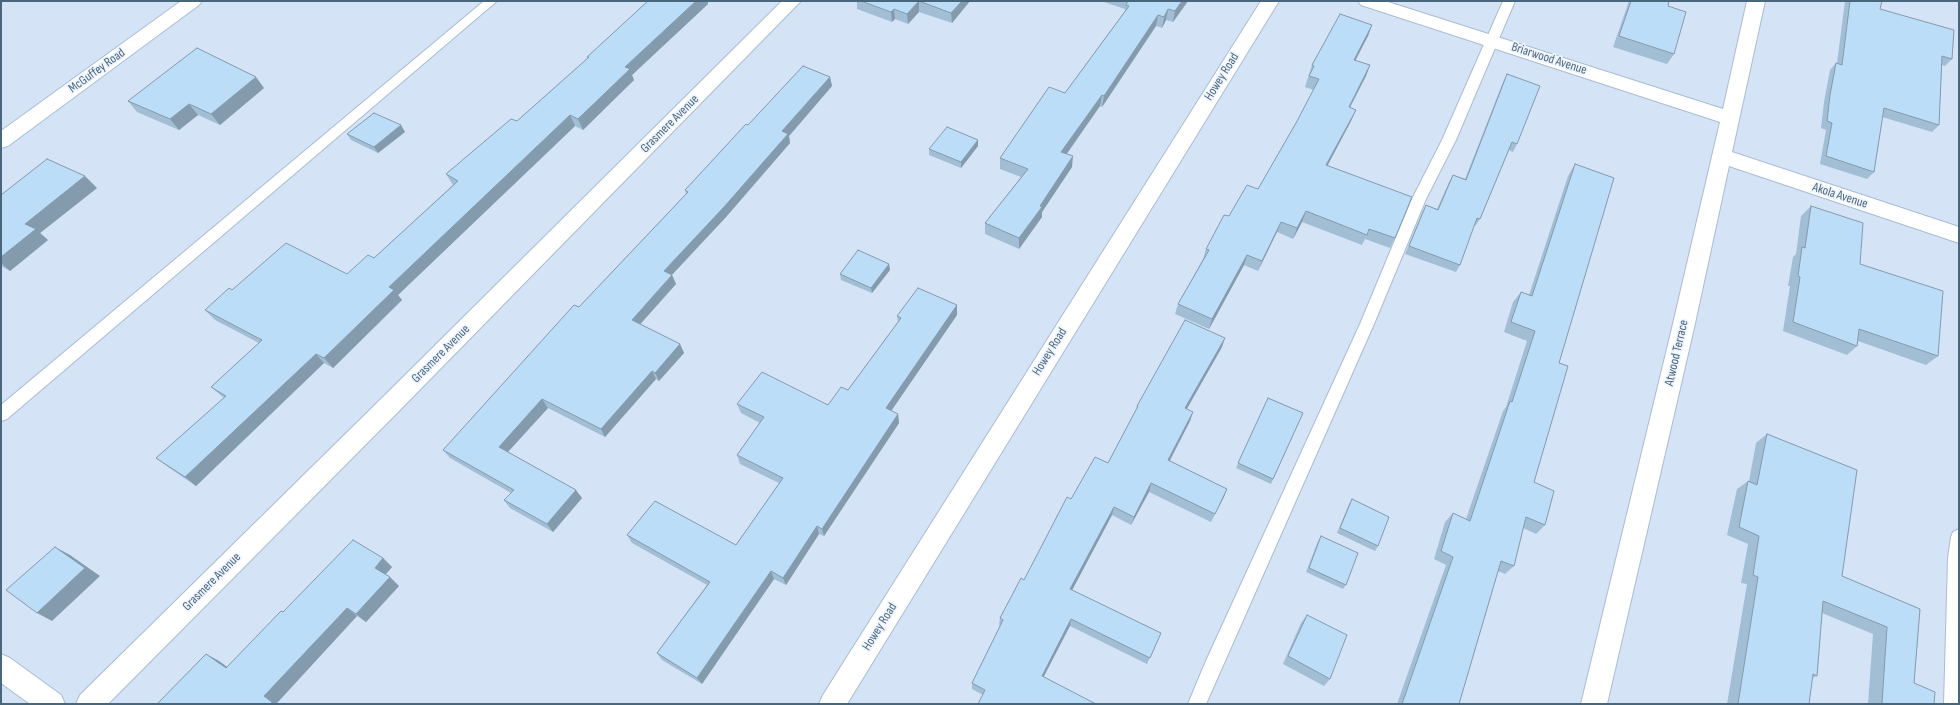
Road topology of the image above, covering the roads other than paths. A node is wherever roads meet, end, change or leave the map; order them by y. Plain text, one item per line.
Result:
1 (193, 1) edge
2 (491, 1) edge
3 (792, 1) edge
4 (1270, 1) edge
5 (1367, 1) edge
6 (1509, 1) edge
7 (1756, 1) edge
8 (1492, 41) junction
9 (1730, 118) junction
10 (1, 142) edge
11 (1721, 156) junction
12 (1959, 235) edge
13 (1, 414) edge
14 (1959, 537) edge
15 (1, 668) edge
16 (52, 704) edge
17 (89, 704) edge
18 (832, 704) edge
19 (1197, 704) edge
20 (1594, 704) edge
21 (1953, 704) edge

1 - 10 street, McGuffey Road
2 - 13 lane
3 - 17 street, Grasmere Avenue
4 - 18 street, Howey Road
5 - 8 street, Briarwood Avenue
6 - 8 lane
7 - 9 street, Atwood Terrace
8 - 9 street, Briarwood Avenue
8 - 19 lane
9 - 11 street, Atwood Terrace
11 - 12 street, Akola Avenue
11 - 20 street, Atwood Terrace
14 - 21 lane
15 - 16 street

